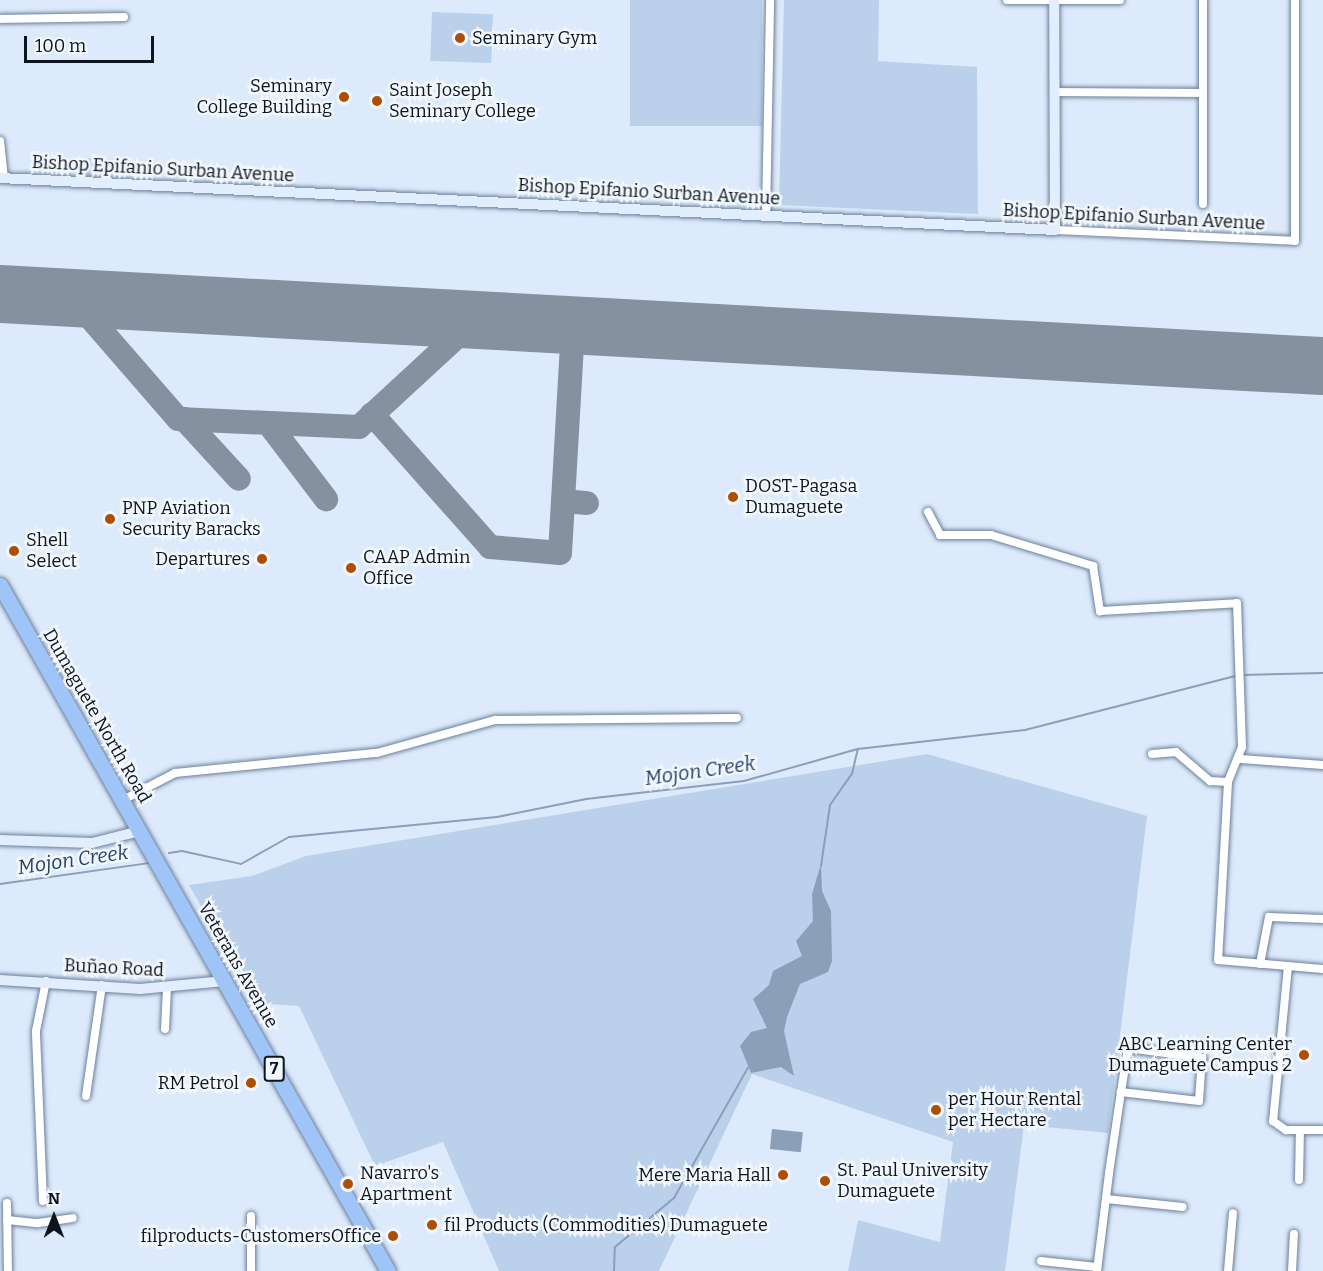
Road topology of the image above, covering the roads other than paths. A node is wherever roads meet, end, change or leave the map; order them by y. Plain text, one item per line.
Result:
1 (770, 0) edge
2 (1007, 0) edge
3 (1054, 0) edge
4 (1120, 0) edge
5 (1203, 0) edge
6 (1295, 0) edge
7 (124, 17) dead end
8 (0, 19) edge
9 (1054, 92) junction
10 (1200, 93) junction
11 (0, 141) edge
12 (2, 178) edge
13 (1203, 204) dead end
14 (766, 215) junction
15 (1055, 230) junction
16 (928, 512) dead end
17 (0, 585) edge
18 (737, 718) dead end
19 (1152, 754) dead end
20 (1241, 759) junction
21 (1323, 765) edge
22 (1228, 782) junction
23 (123, 800) junction
24 (140, 831) junction
25 (0, 840) edge
26 (159, 867) joint
27 (1323, 919) edge
28 (1260, 964) junction
29 (1288, 966) junction
30 (1323, 969) edge
31 (0, 980) edge
32 (45, 981) junction
33 (225, 981) junction
34 (102, 985) junction
35 (167, 988) junction
36 (165, 1029) dead end
37 (1121, 1092) junction
38 (86, 1096) dead end
39 (1300, 1130) junction
40 (1323, 1130) edge
41 (1299, 1180) dead end
42 (1106, 1199) junction
43 (43, 1202) dead end
44 (7, 1203) dead end
45 (1183, 1207) dead end
46 (1233, 1213) dead end
47 (251, 1215) dead end
48 (73, 1218) dead end
49 (7, 1220) junction
50 (1294, 1234) dead end
51 (1041, 1262) dead end
52 (1097, 1269) edge
53 (8, 1271) edge
54 (252, 1271) edge
55 (388, 1271) edge
56 (1228, 1271) edge
57 (1292, 1271) edge

1 - 14 street
2 - 3 street
3 - 4 street
3 - 9 street
5 - 10 street
6 - 15 street, Bishop Epifanio Surban Avenue
7 - 8 street
9 - 10 street
9 - 15 street
10 - 13 street
11 - 12 street
12 - 14 street, Bishop Epifanio Surban Avenue
14 - 15 street, Bishop Epifanio Surban Avenue
16 - 20 street
17 - 23 highway, Dumaguete North Road / 7
18 - 23 street
19 - 22 street
20 - 21 street
20 - 22 street
22 - 28 street
23 - 24 highway, Dumaguete North Road / 7
24 - 25 street
24 - 26 highway, Dumaguete North Road / 7
26 - 33 highway, Veterans Avenue / 7
27 - 28 street
28 - 29 street
29 - 30 street
29 - 39 street
31 - 32 street, Buñao Road
32 - 34 street, Buñao Road
32 - 43 street
33 - 35 street, Buñao Road
33 - 55 highway, Veterans Avenue / 7
34 - 35 street, Buñao Road
34 - 38 street
35 - 36 street
37 - 37 street
37 - 42 street
39 - 40 street
39 - 41 street
42 - 45 street
42 - 52 street
44 - 49 street
46 - 56 street
47 - 54 street
48 - 49 street
49 - 53 street
50 - 57 street
51 - 52 street

